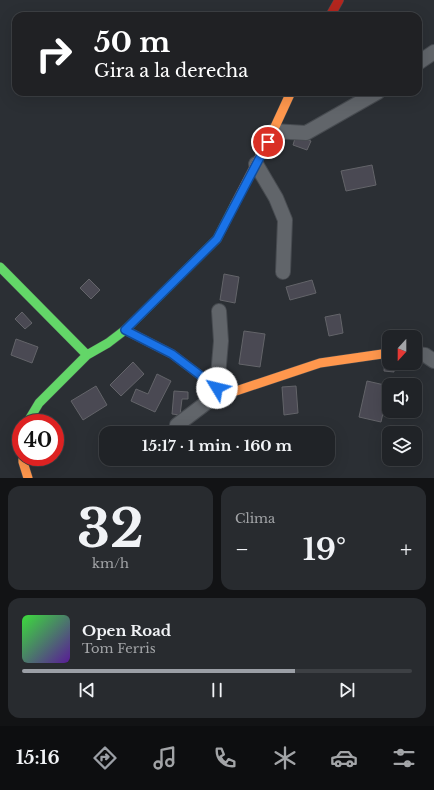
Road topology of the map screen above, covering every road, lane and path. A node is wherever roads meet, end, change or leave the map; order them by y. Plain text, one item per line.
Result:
1 (339, 0) edge
2 (332, 12) edge
3 (434, 52) edge
4 (422, 60) edge
5 (288, 96) edge
6 (371, 96) edge
7 (273, 131) junction
8 (256, 164) junction
9 (0, 267) edge
10 (283, 272) dead end
11 (219, 311) dead end
12 (125, 330) junction
13 (87, 355) junction
14 (382, 355) edge
15 (422, 355) edge
16 (434, 361) edge
17 (217, 388) junction
18 (32, 414) edge
19 (178, 424) dead end
20 (24, 466) edge
21 (28, 478) edge

1 - 2 street
3 - 4 street
5 - 7 street
6 - 7 street
7 - 8 street
8 - 10 street
8 - 12 street
9 - 13 street
11 - 17 street
12 - 13 street
12 - 17 street
13 - 18 street
14 - 17 street
15 - 16 street
17 - 19 street
20 - 21 street

